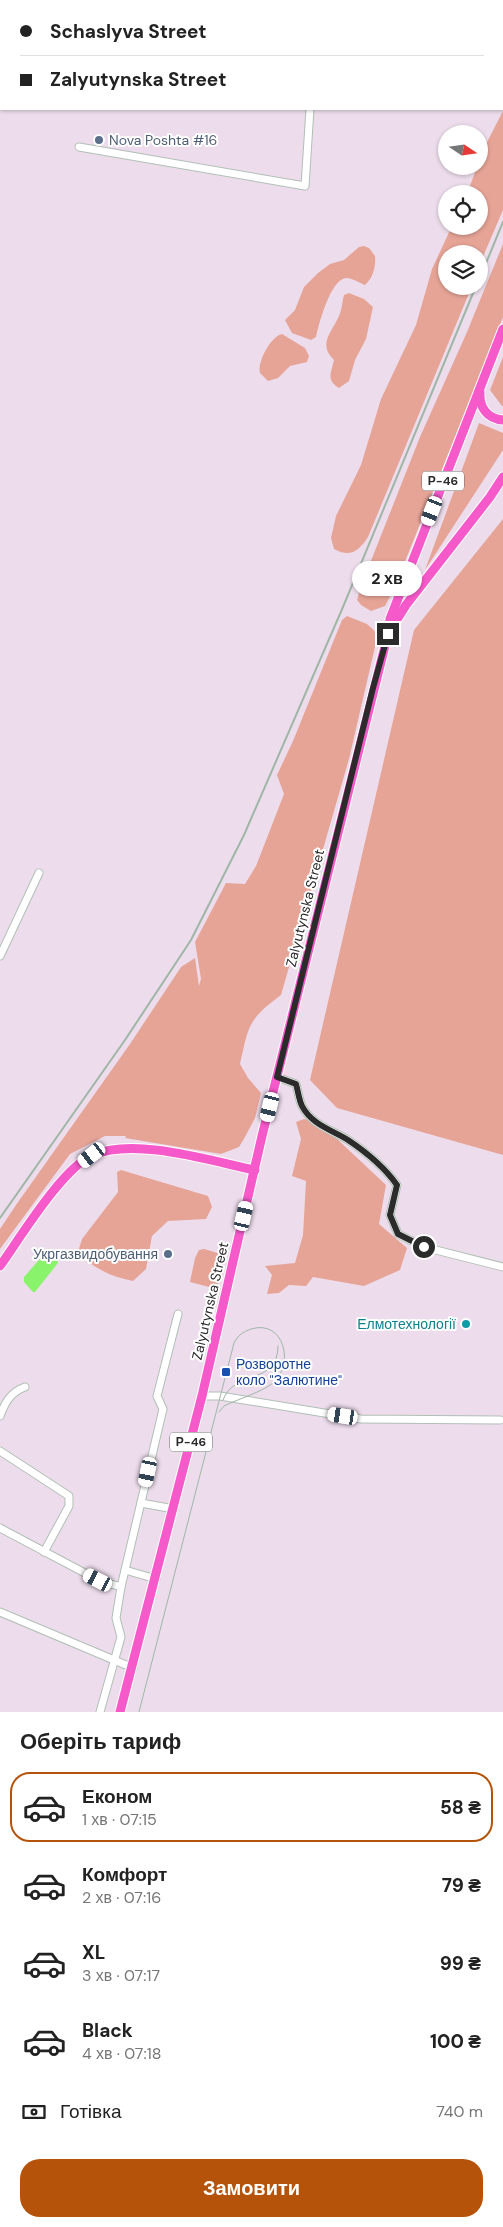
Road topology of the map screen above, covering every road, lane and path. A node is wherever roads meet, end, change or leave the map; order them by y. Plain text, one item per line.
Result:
1 (310, 110) edge
2 (79, 147) dead end
3 (503, 329) edge
4 (481, 384) junction
5 (503, 420) edge
6 (503, 477) edge
7 (388, 634) junction
8 (39, 872) dead end
9 (0, 956) edge
10 (277, 1077) junction
11 (255, 1170) junction
12 (0, 1266) edge
13 (503, 1267) edge
14 (178, 1314) dead end
15 (25, 1386) dead end
16 (202, 1396) junction
17 (0, 1416) edge
18 (500, 1420) dead end
19 (0, 1451) edge
20 (141, 1503) junction
21 (174, 1509) junction
22 (0, 1528) edge
23 (44, 1552) junction
24 (125, 1570) junction
25 (156, 1579) junction
26 (121, 1587) junction
27 (0, 1612) edge
28 (115, 1661) junction
29 (133, 1668) junction
30 (100, 1712) edge
31 (120, 1712) edge

1 - 2 street
3 - 4 main road, Р-46
4 - 5 main road
4 - 7 main road, Р-46
6 - 7 main road, Р-46
7 - 10 main road, Zalyutynska Street / Р-46
8 - 9 street
10 - 11 main road, Zalyutynska Street / Р-46
10 - 13 street
11 - 12 main road
11 - 16 main road, Zalyutynska Street / Р-46
14 - 20 street
15 - 17 street
16 - 18 street
16 - 21 main road, Zalyutynska Street / Р-46
19 - 23 street
20 - 21 street
20 - 24 street
21 - 25 main road, Zalyutynska Street / Р-46
22 - 23 street
23 - 26 street
24 - 25 street
24 - 26 street
25 - 29 main road, Zalyutynska Street / Р-46
26 - 28 street
27 - 28 street
28 - 29 street
28 - 30 street
29 - 31 main road, Zalyutynska Street / Р-46

